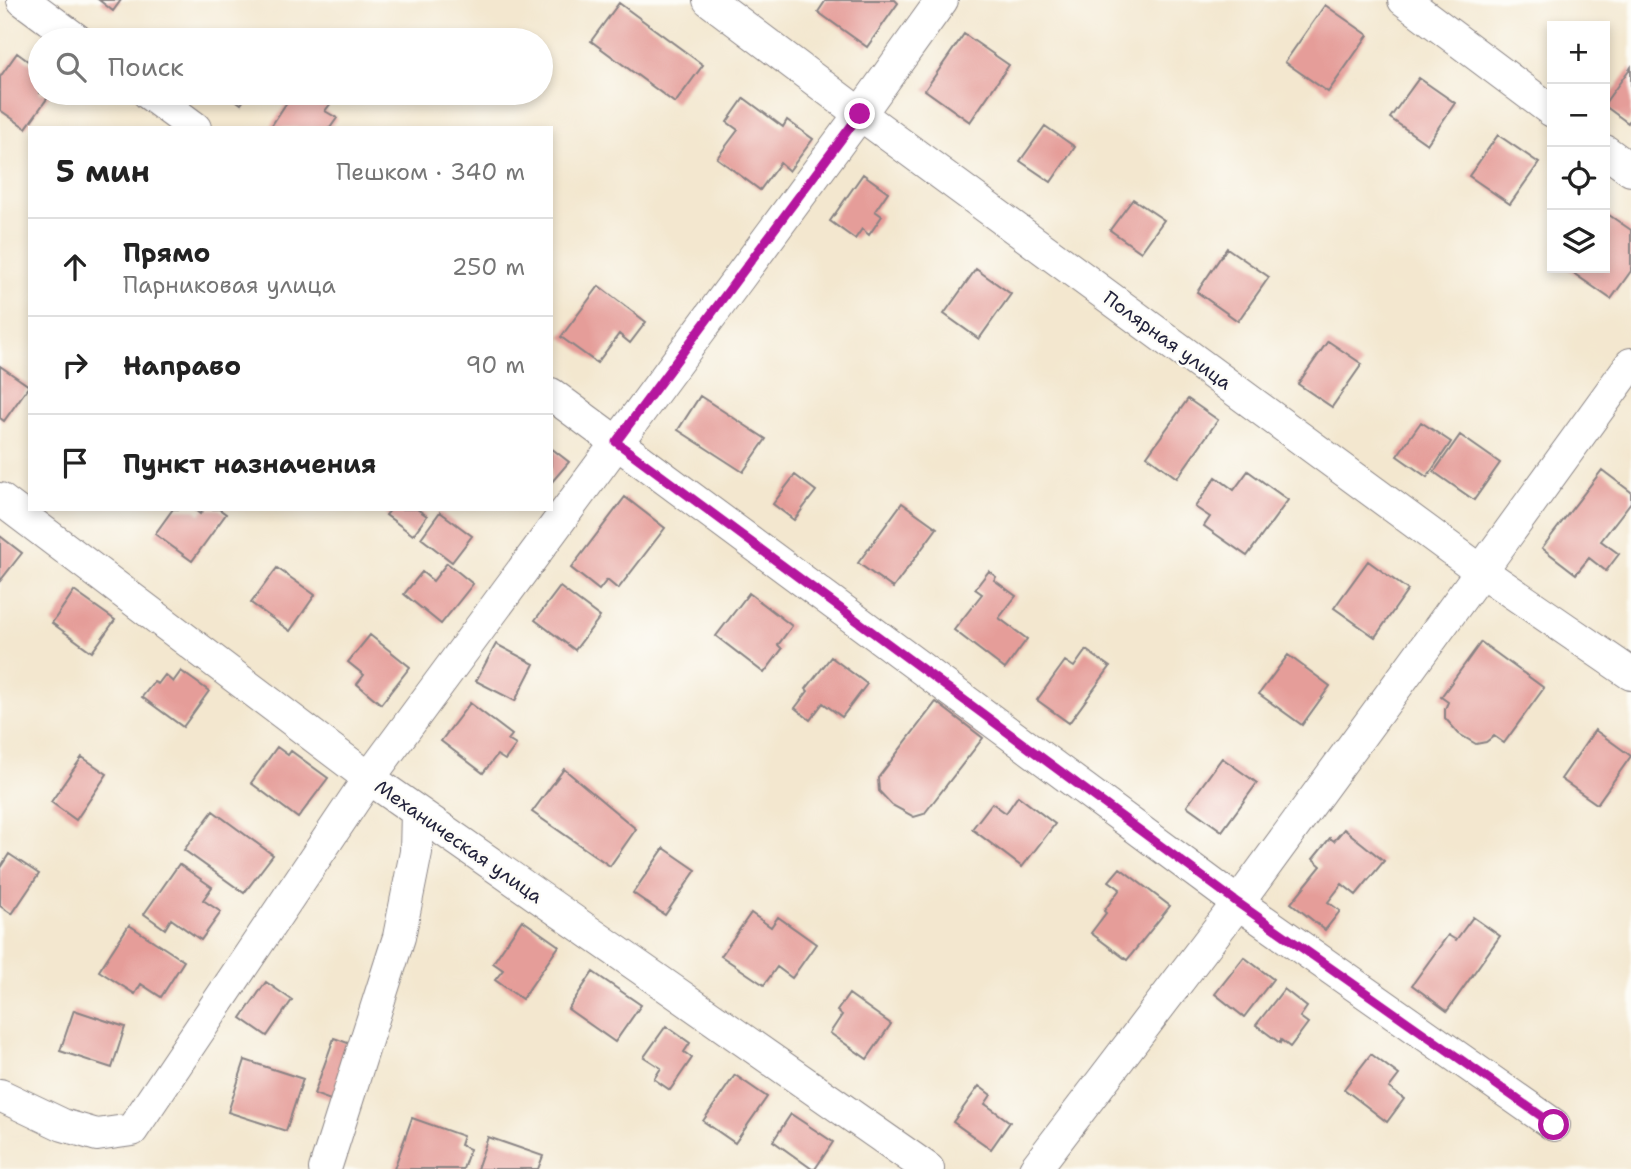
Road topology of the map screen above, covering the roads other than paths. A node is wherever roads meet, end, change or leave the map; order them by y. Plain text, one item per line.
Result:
1 (23, 0) edge
2 (709, 0) edge
3 (942, 0) edge
4 (1404, 0) edge
5 (61, 28) edge
6 (164, 105) edge
7 (1547, 107) edge
8 (860, 114) junction
9 (192, 126) edge
10 (1610, 154) edge
11 (1631, 170) edge
12 (1631, 364) edge
13 (553, 395) edge
14 (616, 442) junction
15 (0, 499) edge
16 (1481, 571) junction
17 (1631, 674) edge
18 (369, 778) junction
19 (417, 812) junction
20 (1238, 903) junction
21 (0, 1095) edge
22 (1554, 1125) dead end
23 (325, 1169) edge
24 (928, 1169) edge
25 (1035, 1169) edge

1 - 5 street
2 - 8 street, Полярная улица
3 - 8 street
4 - 7 street
6 - 9 street
8 - 14 street
8 - 16 street, Полярная улица
10 - 11 street
12 - 16 street
13 - 14 street
14 - 18 street
14 - 20 street
15 - 18 street, Механическая улица
16 - 17 street, Полярная улица
16 - 20 street
18 - 19 street, Механическая улица
18 - 21 street
19 - 23 street
19 - 24 street, Механическая улица
20 - 22 street
20 - 25 street

